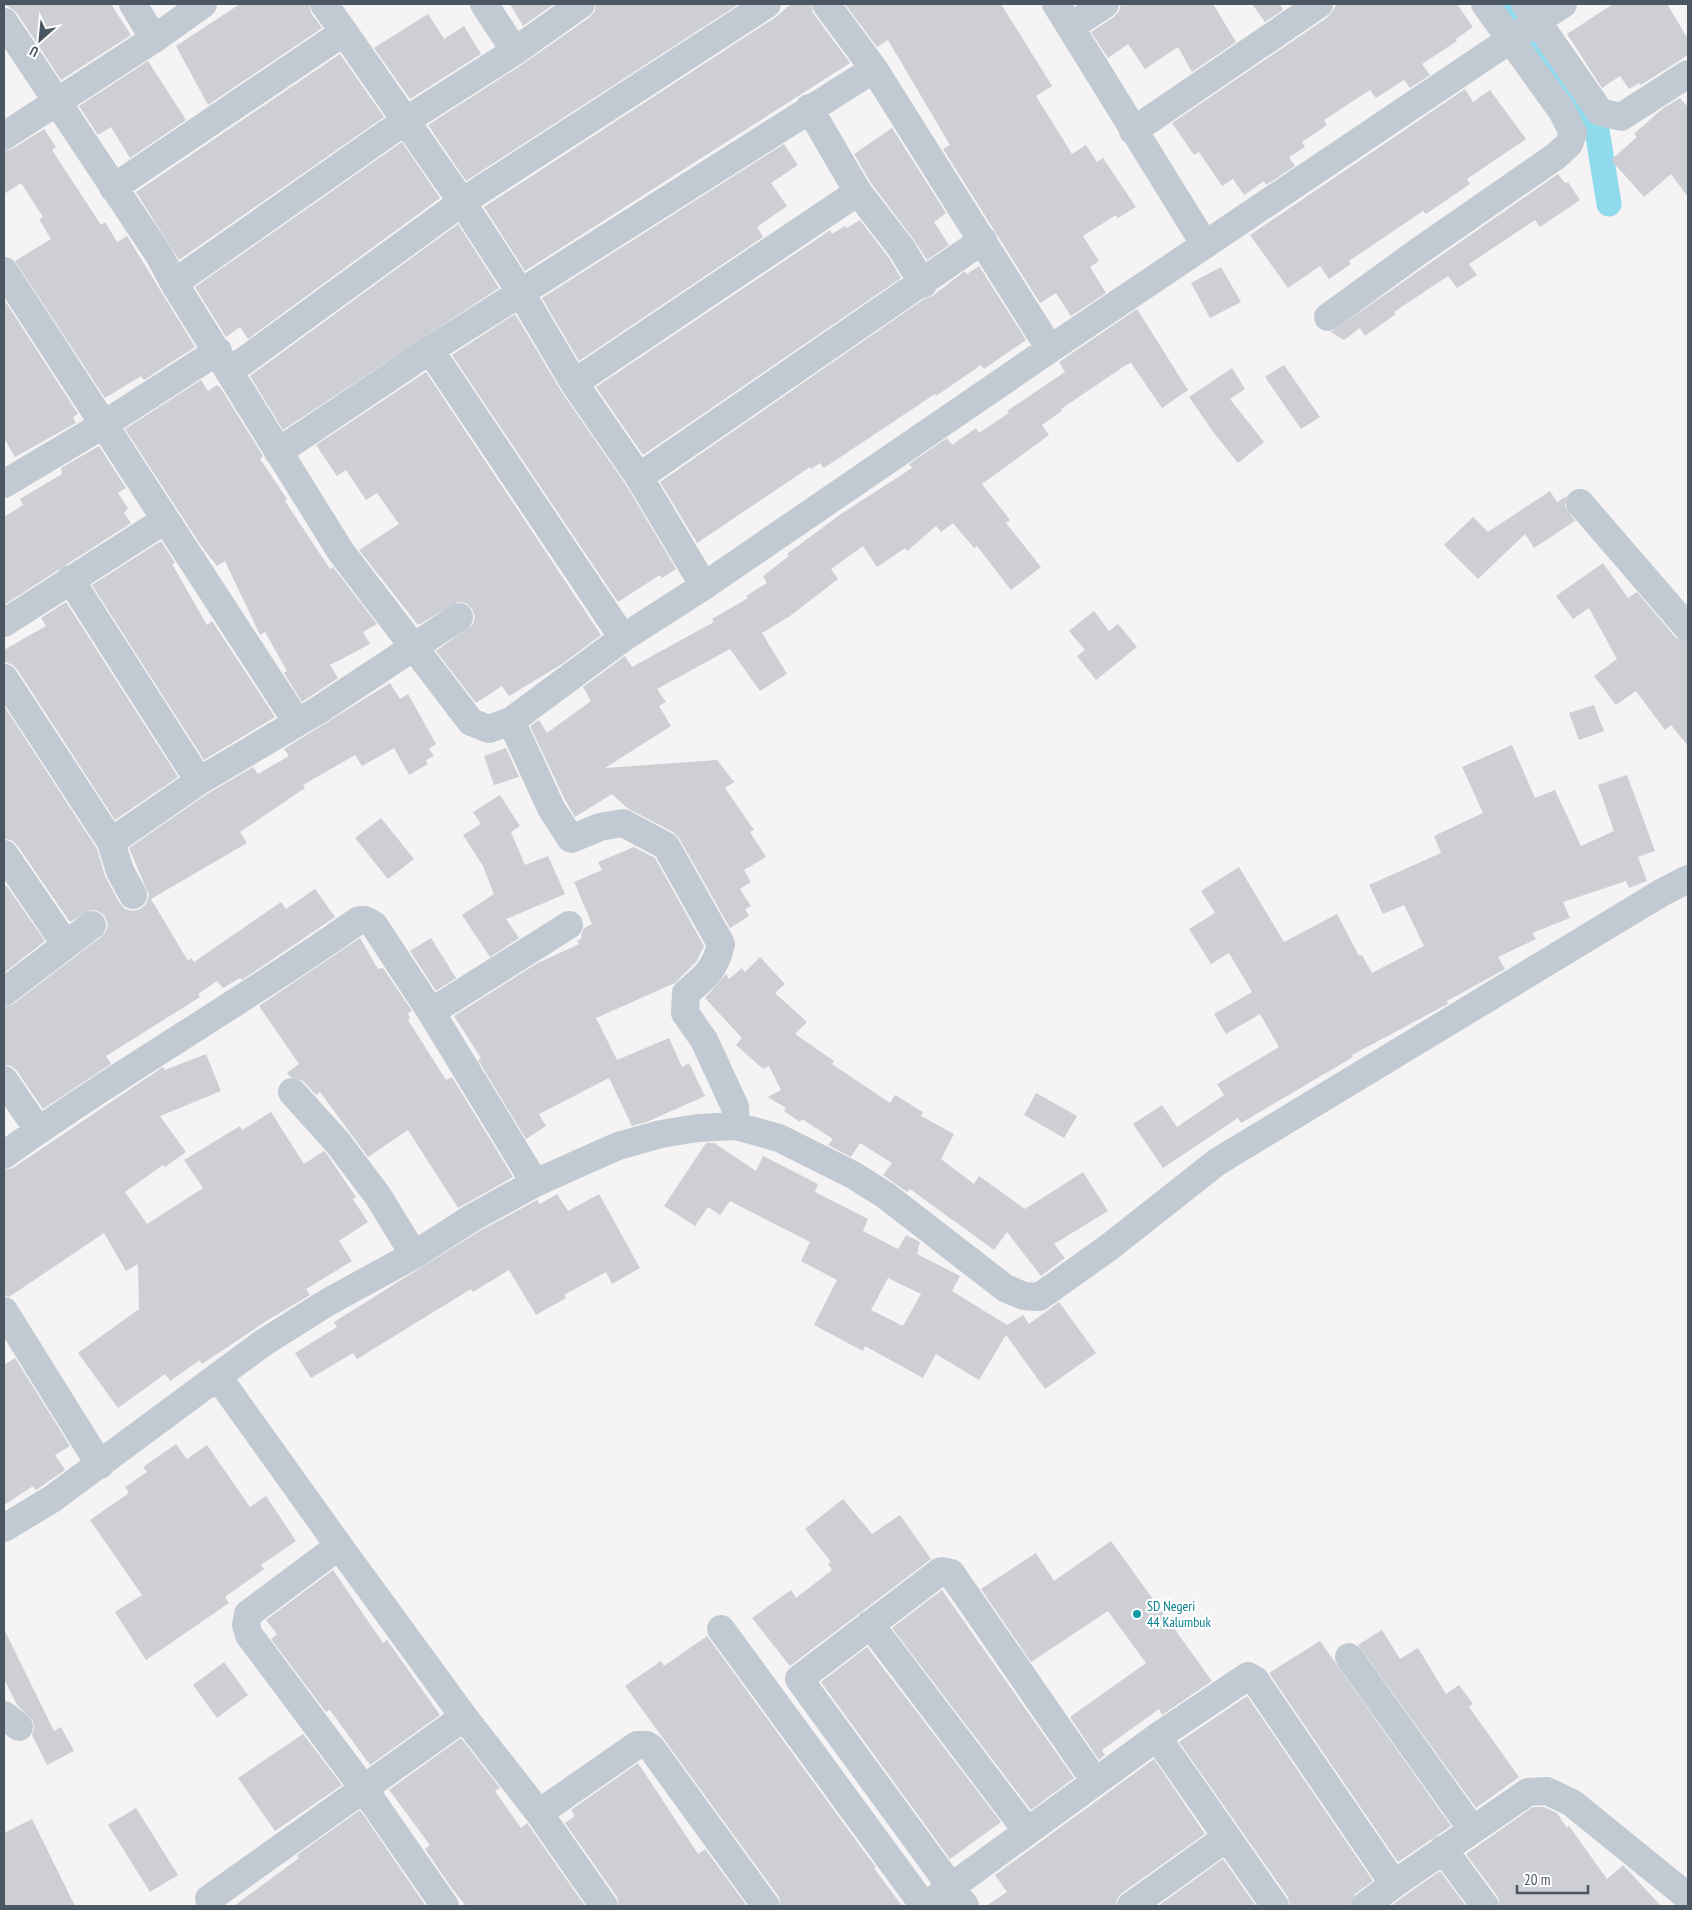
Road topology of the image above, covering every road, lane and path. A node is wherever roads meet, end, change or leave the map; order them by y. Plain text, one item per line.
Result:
1 (133, 4) edge
2 (203, 4) edge
3 (324, 4) edge
4 (484, 4) edge
5 (581, 4) edge
6 (767, 4) edge
7 (826, 4) edge
8 (1056, 4) edge
9 (1105, 4) edge
10 (1320, 4) edge
11 (1485, 4) edge
12 (1563, 4) edge
13 (4, 22) edge
14 (1523, 25) edge
15 (1070, 27) junction
16 (344, 32) junction
17 (154, 39) junction
18 (515, 51) junction
19 (874, 69) junction
20 (1688, 74) edge
21 (57, 100) junction
22 (810, 108) junction
23 (405, 121) junction
24 (1133, 131) junction
25 (4, 136) edge
26 (113, 188) junction
27 (858, 192) junction
28 (462, 202) junction
29 (983, 240) junction
30 (1205, 245) junction
31 (4, 271) edge
32 (174, 283) junction
33 (922, 284) junction
34 (521, 293) junction
35 (1328, 316) dead end
36 (1050, 348) junction
37 (430, 350) junction
38 (224, 361) junction
39 (574, 383) junction
40 (103, 425) junction
41 (278, 452) junction
42 (7, 475) edge
43 (639, 477) junction
44 (1580, 503) dead end
45 (165, 520) junction
46 (70, 579) junction
47 (704, 586) junction
48 (459, 617) dead end
49 (4, 622) edge
50 (1688, 628) edge
51 (623, 638) junction
52 (414, 648) junction
53 (4, 678) edge
54 (510, 721) junction
55 (297, 722) junction
56 (199, 781) junction
57 (111, 842) junction
58 (4, 854) edge
59 (1688, 879) edge
60 (133, 895) dead end
61 (92, 925) dead end
62 (569, 925) dead end
63 (66, 945) junction
64 (4, 992) edge
65 (431, 1012) junction
66 (4, 1080) edge
67 (292, 1092) dead end
68 (736, 1126) junction
69 (38, 1130) junction
70 (4, 1155) edge
71 (535, 1184) junction
72 (414, 1255) junction
73 (4, 1311) edge
74 (13, 1347) edge
75 (218, 1377) junction
76 (100, 1465) junction
77 (4, 1528) edge
78 (339, 1546) junction
79 (870, 1624) junction
80 (721, 1629) dead end
81 (1348, 1657) dead end
82 (464, 1717) junction
83 (1157, 1737) junction
84 (1095, 1782) junction
85 (364, 1789) junction
86 (539, 1813) junction
87 (1472, 1829) junction
88 (1027, 1831) junction
89 (1226, 1838) junction
90 (1443, 1849) junction
91 (1394, 1884) junction
92 (958, 1896) edge
93 (1688, 1897) edge
94 (209, 1899) dead end
95 (445, 1906) edge
96 (604, 1906) edge
97 (766, 1906) edge
98 (924, 1906) edge
99 (1131, 1906) edge
100 (1275, 1906) edge
101 (1365, 1906) edge
102 (1485, 1906) edge
103 (1676, 1906) edge

1 - 17 street
2 - 17 street
3 - 16 street
4 - 18 street
5 - 18 street
6 - 28 street
7 - 19 street
8 - 15 street
9 - 15 street
10 - 24 street
11 - 14 street
12 - 14 street
13 - 21 street
14 - 20 street
14 - 30 street
14 - 35 street
15 - 24 street
16 - 23 street
16 - 26 street
17 - 21 street
18 - 23 street
19 - 22 street
19 - 29 street
21 - 25 street
21 - 26 street
22 - 27 street
22 - 34 street
23 - 28 street
23 - 32 street
24 - 30 street
26 - 32 street
27 - 33 street
27 - 39 street
28 - 34 street
28 - 38 street
29 - 33 street
29 - 36 street
30 - 36 street
31 - 40 street
32 - 38 street
33 - 43 street
34 - 37 street
34 - 39 street
36 - 47 street
37 - 41 street
37 - 51 street
38 - 40 street
38 - 41 street
39 - 43 street
40 - 42 street
40 - 45 street
41 - 52 street
43 - 47 street
44 - 50 street
45 - 46 street
45 - 55 street
46 - 49 street
46 - 56 street
47 - 51 street
48 - 52 street
51 - 54 street
52 - 54 street
52 - 55 street
53 - 57 street
54 - 68 street
55 - 56 street
56 - 57 street
57 - 60 street
58 - 63 street
59 - 68 street
61 - 63 street
62 - 65 street
63 - 64 street
65 - 69 street
65 - 71 street
66 - 69 street
67 - 72 street
68 - 71 street
69 - 70 street
71 - 72 street
72 - 75 street
73 - 74 street
74 - 76 street
75 - 76 street
75 - 78 street
76 - 77 street
78 - 82 street
78 - 85 street
79 - 84 street
79 - 88 street
79 - 92 street
80 - 98 street
81 - 87 street
82 - 85 street
82 - 86 street
83 - 84 street
83 - 89 street
83 - 91 street
84 - 88 street
85 - 94 street
85 - 95 street
86 - 96 street
86 - 97 street
87 - 90 street
87 - 93 street
88 - 92 street
89 - 99 street
89 - 100 street
90 - 91 street
90 - 102 street
91 - 101 street
92 - 98 street
93 - 103 street

